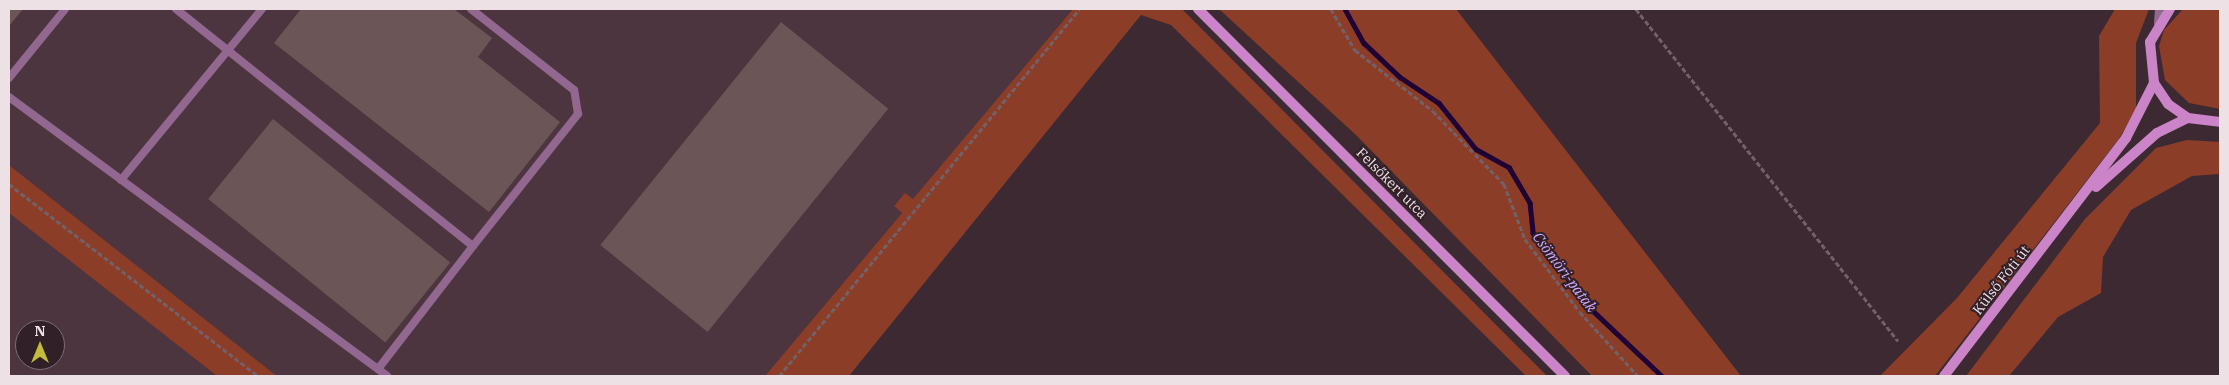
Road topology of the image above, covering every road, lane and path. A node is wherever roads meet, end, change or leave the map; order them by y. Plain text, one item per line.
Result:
1 (65, 9) edge
2 (176, 9) edge
3 (262, 9) edge
4 (471, 9) edge
5 (1079, 9) edge
6 (1198, 9) edge
7 (1331, 9) edge
8 (1636, 9) edge
9 (2159, 9) edge
10 (2170, 9) edge
11 (2158, 23) junction
12 (228, 50) junction
13 (9, 78) edge
14 (2154, 83) junction
15 (9, 97) edge
16 (2188, 118) junction
17 (2220, 122) edge
18 (121, 180) junction
19 (9, 184) edge
20 (2081, 201) junction
21 (473, 246) junction
22 (1898, 341) dead end
23 (378, 370) junction
24 (258, 376) edge
25 (387, 376) edge
26 (779, 376) edge
27 (1565, 376) edge
28 (1638, 376) edge
29 (1944, 376) edge

1 - 13 lane
2 - 12 lane
3 - 12 lane
4 - 21 lane
5 - 26 path
6 - 27 main road, Felsőkert utca
7 - 28 path
8 - 22 path
9 - 11 lane
10 - 11 main road
11 - 14 main road
12 - 18 lane
12 - 21 lane
14 - 16 main road
14 - 20 main road, Külső Fóti út
15 - 18 lane
16 - 17 main road
16 - 20 main road, Külső Fóti út
18 - 23 lane
19 - 24 path
20 - 29 main road, Külső Fóti út
21 - 23 lane
23 - 25 lane

